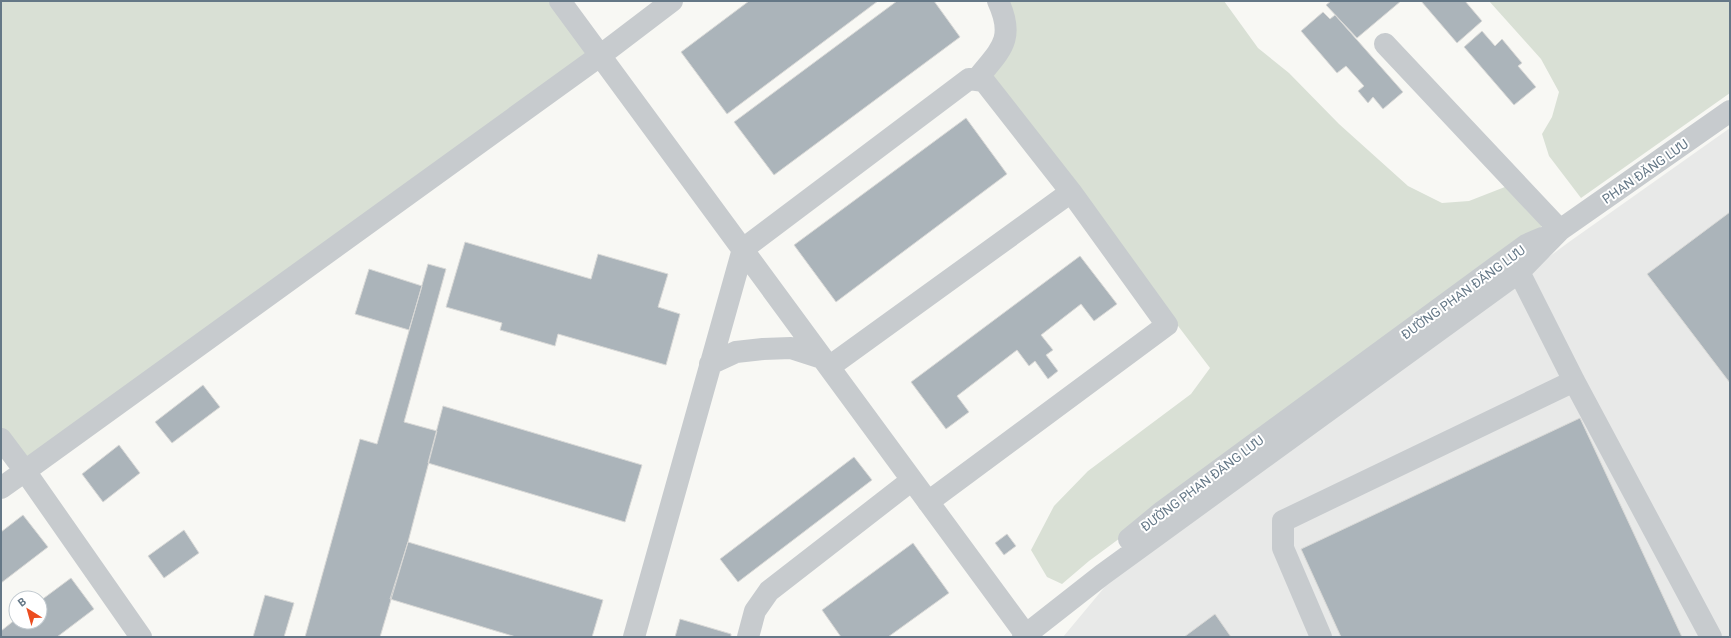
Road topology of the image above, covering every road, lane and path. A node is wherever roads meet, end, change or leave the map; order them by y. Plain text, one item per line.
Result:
1 (560, 1) edge
2 (672, 1) edge
3 (998, 1) edge
4 (1385, 44) dead end
5 (601, 55) junction
6 (976, 79) junction
7 (1730, 111) edge
8 (1070, 192) junction
9 (1560, 230) junction
10 (743, 248) junction
11 (1519, 272) junction
12 (826, 362) junction
13 (710, 364) junction
14 (1574, 381) junction
15 (1, 439) edge
16 (25, 471) junction
17 (912, 480) junction
18 (1, 488) edge
19 (928, 502) junction
20 (1018, 634) edge
21 (141, 637) edge
22 (634, 637) edge
23 (748, 637) edge
24 (1321, 637) edge
25 (1711, 637) edge

1 - 5 street
2 - 5 street
3 - 6 street
4 - 9 street
5 - 10 street
5 - 16 street
6 - 8 street
6 - 10 street
7 - 9 street, PHAN ĐĂNG LƯU
8 - 12 street
8 - 19 street
9 - 11 street, ĐƯỜNG PHAN ĐĂNG LƯU
9 - 20 street, ĐƯỜNG PHAN ĐĂNG LƯU
10 - 12 street
10 - 13 street
11 - 14 street
11 - 20 street, ĐƯỜNG PHAN ĐĂNG LƯU
12 - 13 street
12 - 17 street
13 - 22 street
14 - 24 street
14 - 25 street
15 - 16 street
16 - 18 street
16 - 21 street
17 - 19 street
17 - 23 street
19 - 20 street

